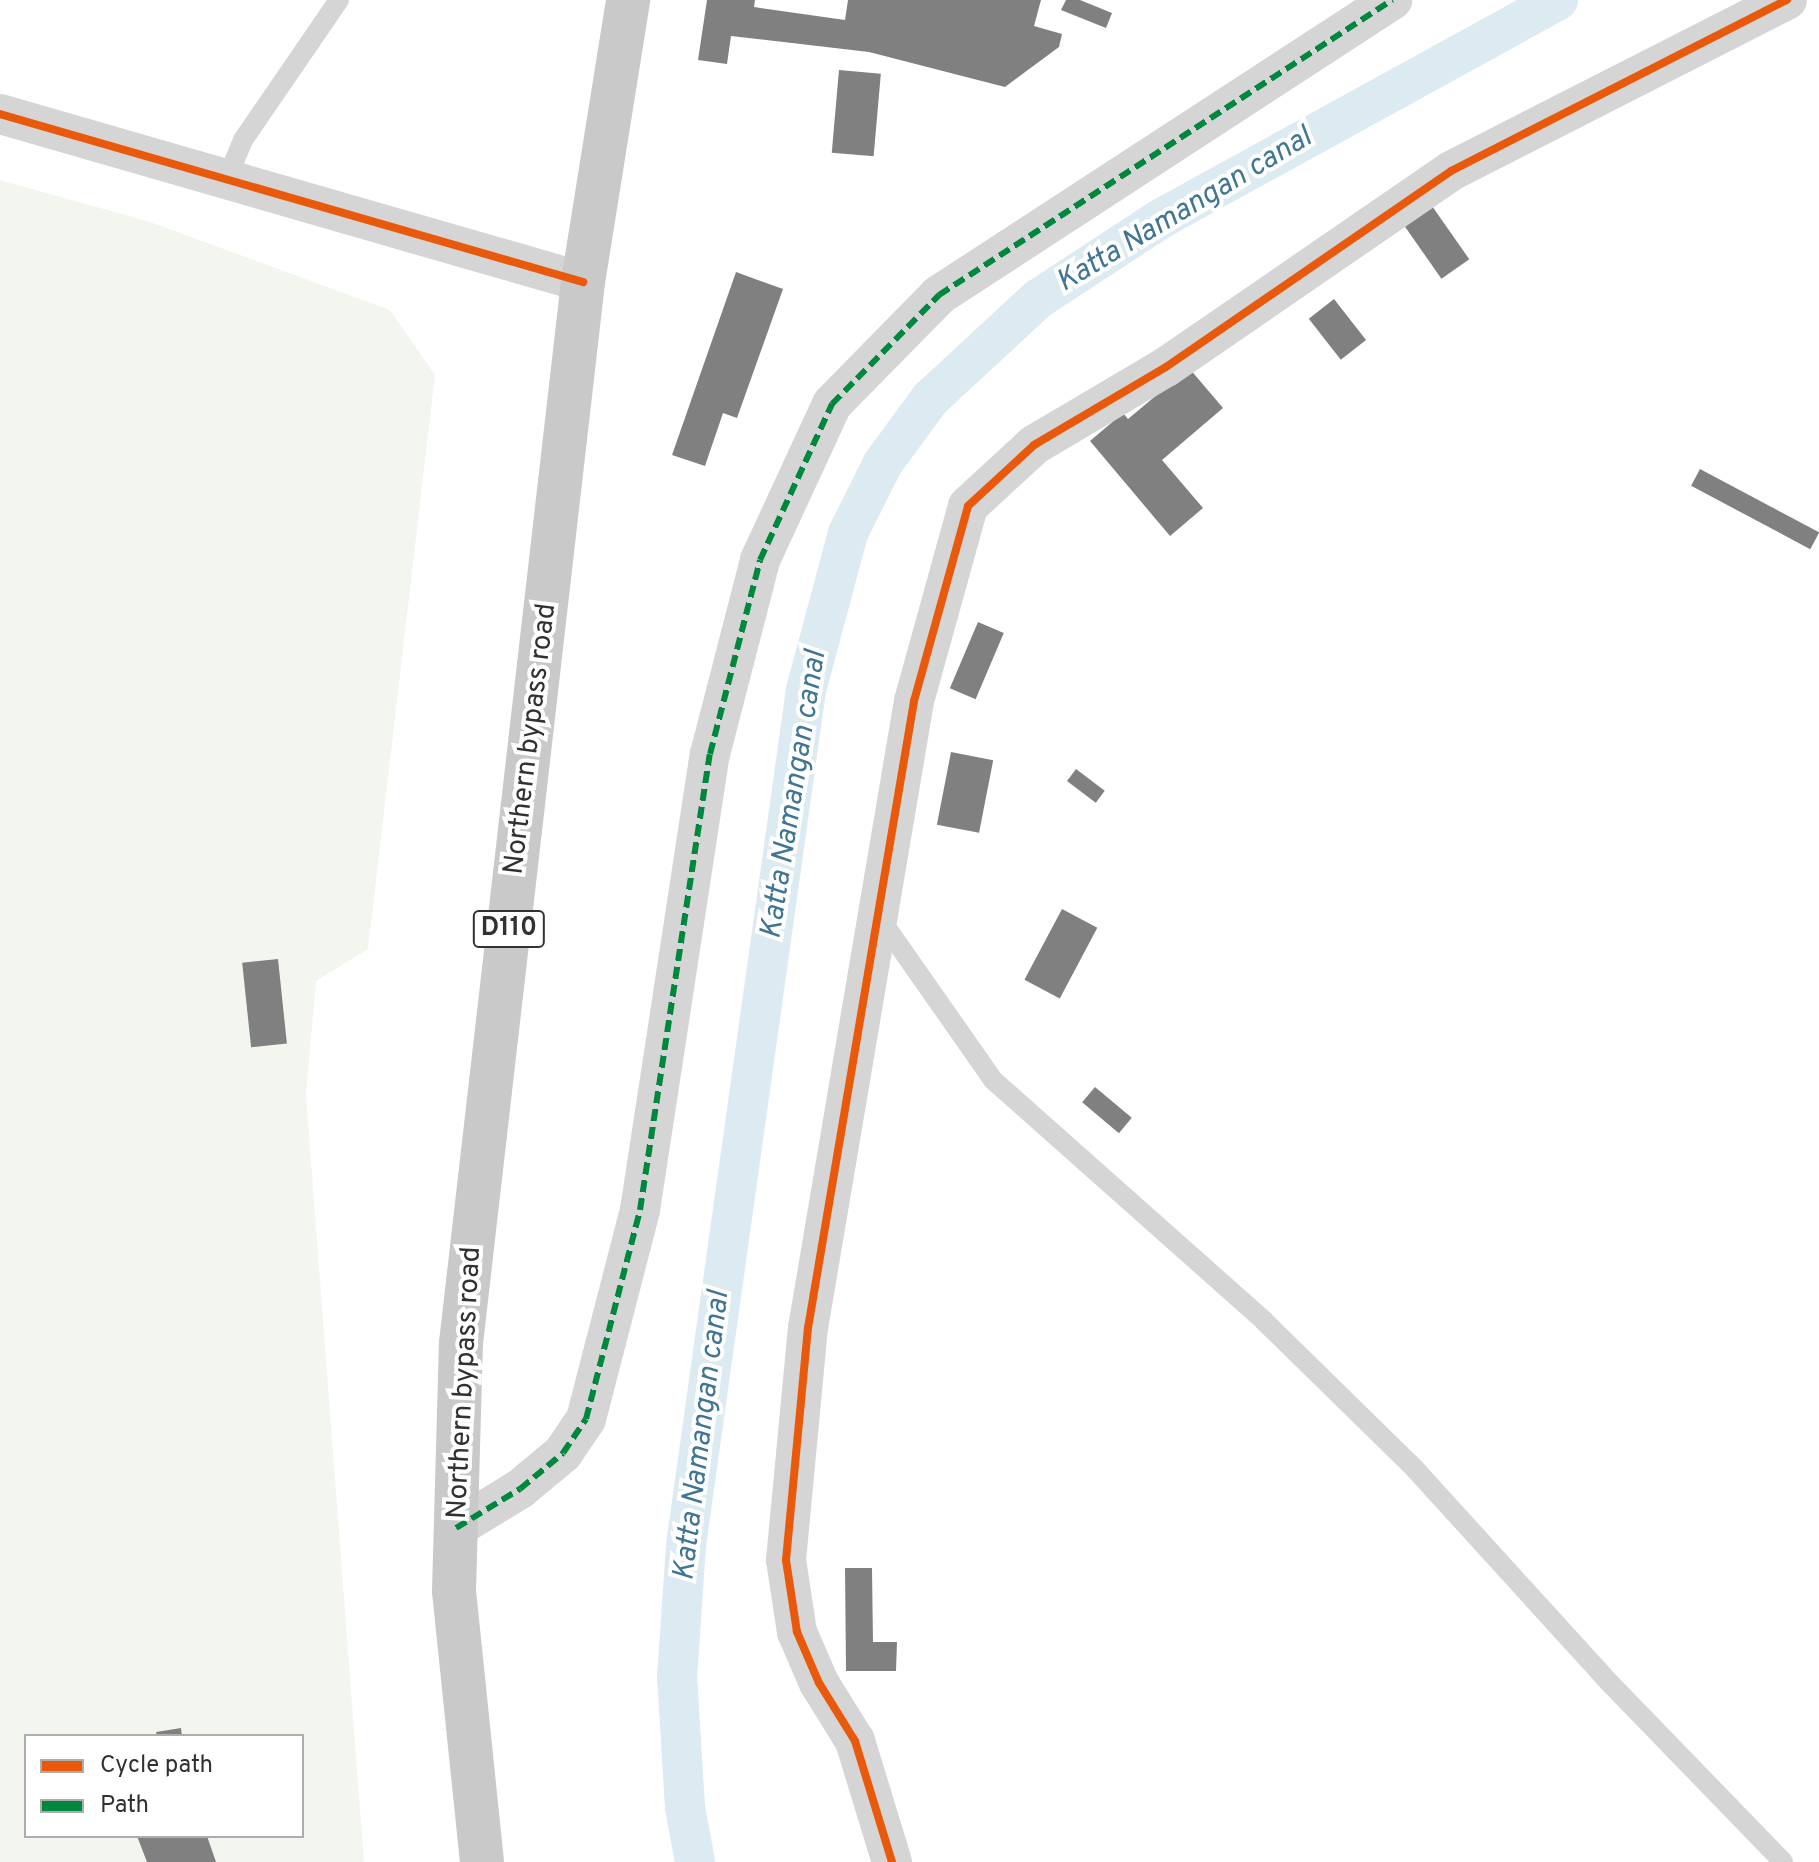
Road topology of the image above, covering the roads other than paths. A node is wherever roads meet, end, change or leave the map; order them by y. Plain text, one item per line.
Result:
1 (339, 0) edge
2 (628, 0) edge
3 (1392, 0) edge
4 (1787, 0) edge
5 (0, 114) edge
6 (227, 179) junction
7 (583, 282) junction
8 (879, 916) junction
9 (456, 1528) junction
10 (482, 1862) edge
11 (892, 1862) edge
12 (1783, 1862) edge

1 - 6 lane
2 - 7 main road, Northern bypass road / D110
3 - 9 street
4 - 8 street
5 - 6 street
6 - 7 street
7 - 9 main road, Northern bypass road / D110
8 - 11 street
8 - 12 lane
9 - 10 main road, Northern bypass road / D110

